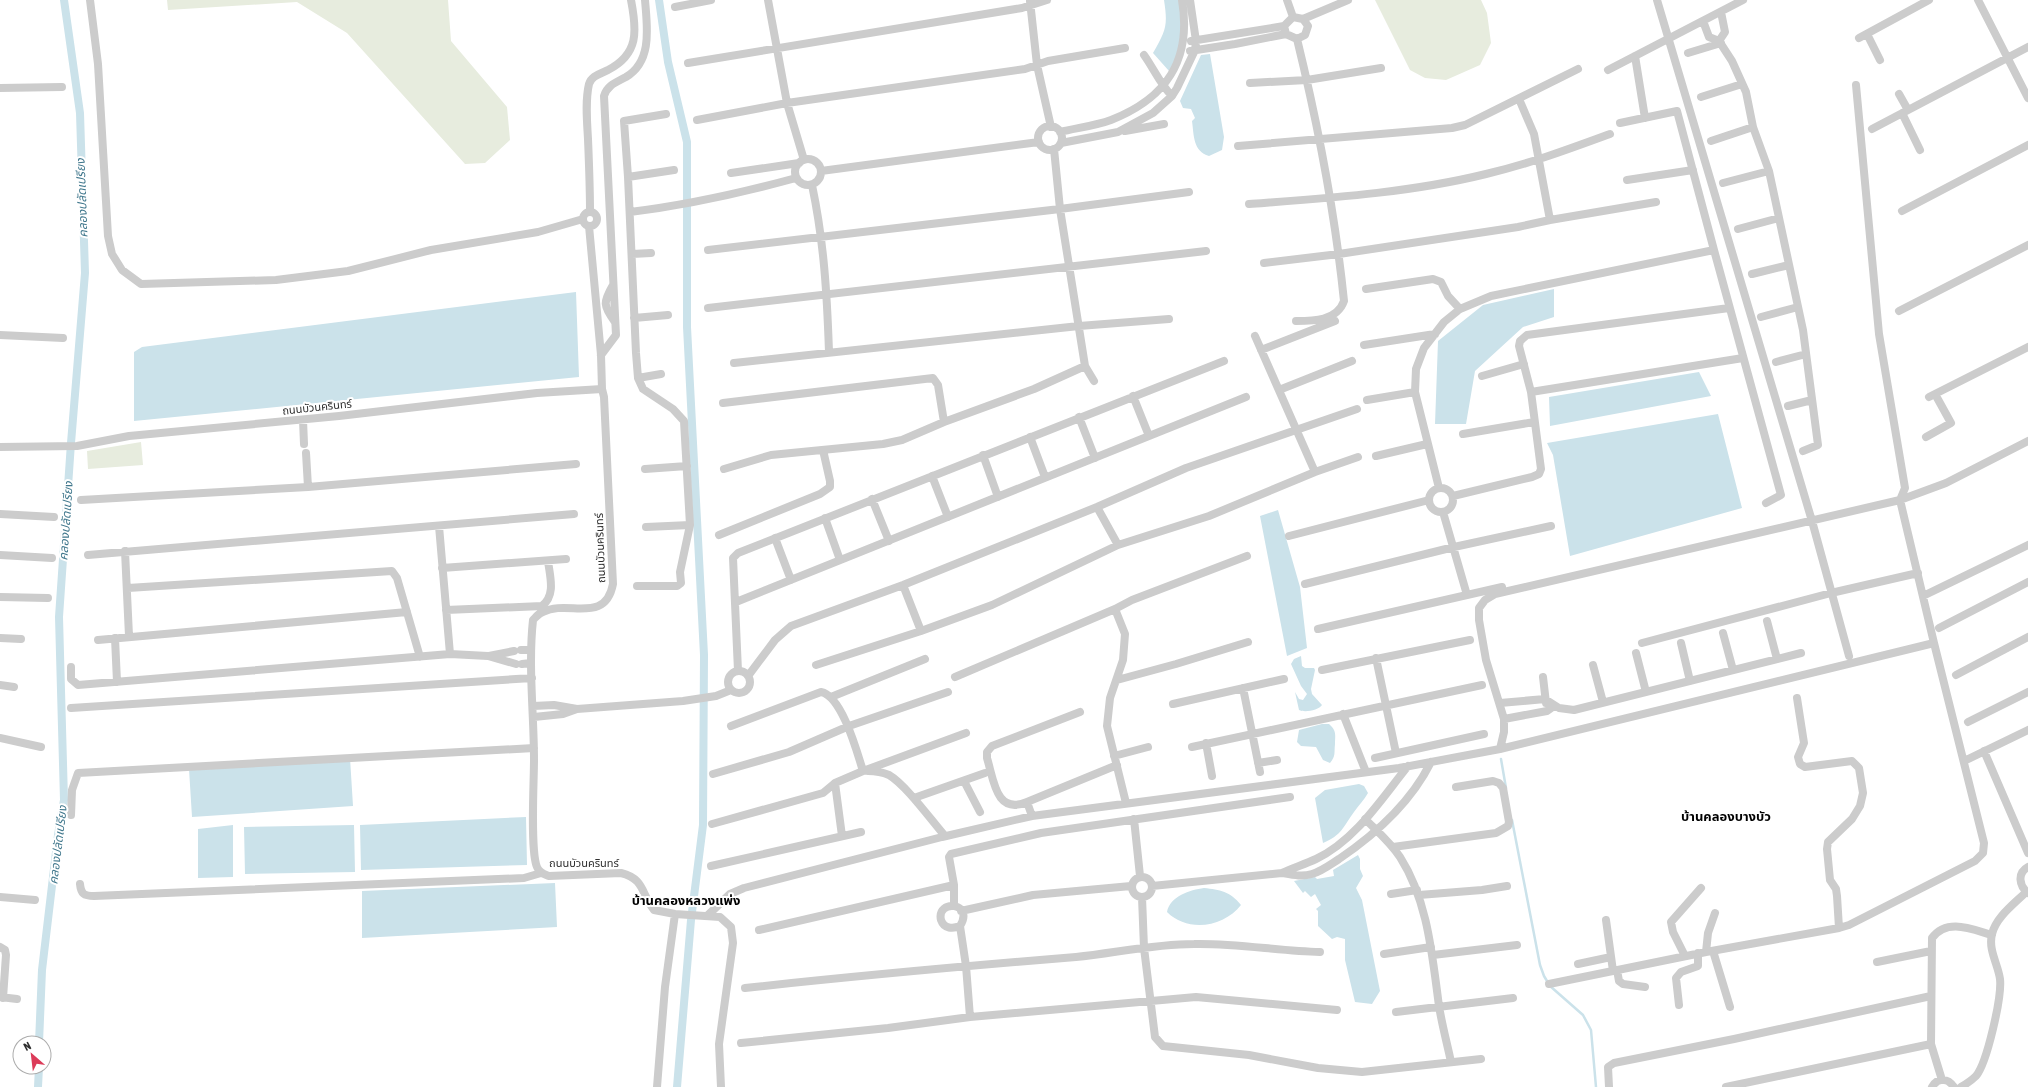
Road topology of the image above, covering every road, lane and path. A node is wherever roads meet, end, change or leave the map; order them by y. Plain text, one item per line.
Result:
1 (90, 0) edge
2 (631, 0) edge
3 (645, 0) edge
4 (711, 0) edge
5 (768, 0) edge
6 (1047, 0) edge
7 (1182, 0) edge
8 (1190, 0) edge
9 (1287, 0) edge
10 (1348, 0) edge
11 (1657, 0) edge
12 (1743, 0) edge
13 (1929, 0) edge
14 (1978, 0) edge
15 (1030, 2) edge
16 (674, 7) dead end
17 (1721, 12) junction
18 (1293, 17) junction
19 (1303, 18) junction
20 (1703, 22) junction
21 (1285, 30) junction
22 (1867, 34) junction
23 (1859, 38) dead end
24 (1297, 39) junction
25 (1669, 40) junction
26 (1196, 41) junction
27 (1184, 42) junction
28 (1720, 42) junction
29 (2028, 47) edge
30 (776, 48) junction
31 (1125, 48) dead end
32 (1195, 50) junction
33 (1182, 51) junction
34 (1688, 53) dead end
35 (1144, 55) dead end
36 (1635, 56) junction
37 (2008, 58) junction
38 (1880, 60) dead end
39 (688, 63) dead end
40 (1037, 65) junction
41 (1381, 68) dead end
42 (1578, 69) dead end
43 (1608, 70) dead end
44 (1307, 80) junction
45 (1250, 83) dead end
46 (1742, 84) junction
47 (1856, 85) dead end
48 (1162, 86) junction
49 (62, 87) dead end
50 (0, 88) edge
51 (1899, 94) dead end
52 (1172, 96) junction
53 (1701, 97) dead end
54 (2028, 98) edge
55 (1519, 99) junction
56 (787, 103) junction
57 (1143, 104) junction
58 (1905, 112) junction
59 (1153, 113) junction
60 (666, 114) dead end
61 (1645, 118) junction
62 (697, 120) dead end
63 (1620, 123) dead end
64 (1164, 124) dead end
65 (1051, 127) junction
66 (1754, 127) junction
67 (1872, 129) dead end
68 (1060, 132) junction
69 (1118, 132) junction
70 (1610, 134) dead end
71 (1318, 138) junction
72 (1711, 141) dead end
73 (1039, 142) junction
74 (2028, 145) edge
75 (1057, 146) junction
76 (1238, 146) dead end
77 (1920, 150) dead end
78 (1540, 160) junction
79 (802, 161) junction
80 (674, 170) dead end
81 (1693, 170) junction
82 (821, 171) junction
83 (1769, 171) junction
84 (731, 173) dead end
85 (628, 177) junction
86 (796, 178) junction
87 (1627, 180) dead end
88 (1723, 183) dead end
89 (812, 185) junction
90 (1189, 192) dead end
91 (1330, 198) junction
92 (1656, 202) dead end
93 (1249, 204) dead end
94 (1060, 209) junction
95 (1902, 211) dead end
96 (590, 212) junction
97 (630, 212) junction
98 (583, 218) junction
99 (1779, 218) junction
100 (1550, 220) junction
101 (589, 226) junction
102 (1738, 229) dead end
103 (822, 237) junction
104 (2028, 245) edge
105 (708, 250) dead end
106 (1714, 250) junction
107 (1206, 251) dead end
108 (651, 253) dead end
109 (632, 254) junction
110 (1339, 254) junction
111 (1264, 262) dead end
112 (1789, 264) junction
113 (1069, 267) junction
114 (1752, 274) dead end
115 (1366, 289) dead end
116 (827, 294) junction
117 (1798, 307) junction
118 (708, 308) dead end
119 (1729, 308) junction
120 (1460, 309) junction
121 (1899, 311) dead end
122 (668, 315) dead end
123 (1761, 317) dead end
124 (634, 318) junction
125 (1169, 319) dead end
126 (1296, 321) dead end
127 (1335, 321) dead end
128 (1079, 326) junction
129 (1435, 334) junction
130 (0, 335) edge
131 (1255, 336) dead end
132 (63, 338) dead end
133 (1364, 345) dead end
134 (2028, 347) edge
135 (1261, 350) junction
136 (829, 352) junction
137 (1806, 354) junction
138 (601, 355) junction
139 (1743, 358) junction
140 (1224, 361) dead end
141 (1352, 361) dead end
142 (1776, 362) dead end
143 (734, 363) dead end
144 (1524, 364) junction
145 (1085, 366) junction
146 (661, 374) dead end
147 (1482, 376) dead end
148 (638, 378) junction
149 (1094, 381) dead end
150 (602, 389) junction
151 (1279, 390) junction
152 (1414, 392) junction
153 (1530, 392) junction
154 (1133, 396) junction
155 (1246, 397) dead end
156 (1367, 400) dead end
157 (1812, 400) junction
158 (723, 403) dead end
159 (1788, 406) dead end
160 (1357, 409) dead end
161 (1079, 417) junction
162 (303, 420) junction
163 (944, 422) junction
164 (1534, 422) junction
165 (1296, 430) junction
166 (1463, 434) dead end
167 (1149, 436) junction
168 (1030, 437) junction
169 (1926, 437) dead end
170 (2028, 441) edge
171 (304, 444) dead end
172 (1427, 444) junction
173 (0, 447) edge
174 (823, 450) junction
175 (1803, 451) dead end
176 (306, 453) dead end
177 (983, 456) junction
178 (1376, 456) dead end
179 (1358, 457) dead end
180 (1094, 458) junction
181 (576, 464) dead end
182 (687, 466) junction
183 (645, 469) dead end
184 (724, 469) dead end
185 (1315, 472) junction
186 (932, 476) junction
187 (1046, 478) junction
188 (308, 487) junction
189 (1439, 488) junction
190 (1453, 496) junction
191 (998, 497) junction
192 (872, 499) junction
193 (81, 500) dead end
194 (1429, 500) junction
195 (1900, 500) junction
196 (1766, 503) dead end
197 (1097, 507) junction
198 (1444, 512) junction
199 (0, 514) edge
200 (574, 514) dead end
201 (54, 517) dead end
202 (948, 517) junction
203 (825, 518) junction
204 (1812, 521) junction
205 (690, 525) junction
206 (439, 526) junction
207 (1551, 526) dead end
208 (646, 527) dead end
209 (719, 535) dead end
210 (1289, 536) dead end
211 (775, 538) junction
212 (889, 540) junction
213 (1118, 544) junction
214 (2028, 545) edge
215 (1454, 547) junction
216 (126, 550) junction
217 (0, 555) edge
218 (88, 555) dead end
219 (1247, 556) dead end
220 (52, 558) dead end
221 (566, 560) dead end
222 (840, 560) junction
223 (548, 561) junction
224 (442, 568) junction
225 (1918, 573) junction
226 (1558, 575) dead end
227 (791, 580) junction
228 (2028, 582) edge
229 (1305, 584) dead end
230 (903, 585) junction
231 (637, 586) dead end
232 (128, 588) junction
233 (1831, 593) junction
234 (1467, 595) junction
235 (1923, 596) junction
236 (0, 597) edge
237 (48, 598) dead end
238 (736, 602) junction
239 (446, 610) junction
240 (1115, 610) junction
241 (406, 612) junction
242 (1767, 621) dead end
243 (1939, 628) dead end
244 (1318, 629) dead end
245 (921, 631) junction
246 (1723, 633) dead end
247 (128, 636) junction
248 (2028, 637) edge
249 (0, 638) edge
250 (115, 638) junction
251 (21, 639) dead end
252 (98, 640) dead end
253 (1470, 640) dead end
254 (1248, 642) dead end
255 (1642, 642) dead end
256 (1680, 643) dead end
257 (1934, 643) junction
258 (531, 650) junction
259 (1801, 653) dead end
260 (450, 654) junction
261 (1636, 654) dead end
262 (488, 656) junction
263 (1849, 656) dead end
264 (420, 657) junction
265 (1376, 658) junction
266 (925, 659) dead end
267 (1777, 659) junction
268 (531, 663) junction
269 (816, 665) dead end
270 (1594, 665) dead end
271 (71, 667) dead end
272 (1322, 670) dead end
273 (1732, 670) junction
274 (738, 671) junction
275 (1956, 675) dead end
276 (748, 676) junction
277 (955, 677) dead end
278 (532, 678) junction
279 (1543, 678) dead end
280 (1284, 679) dead end
281 (1117, 680) junction
282 (1690, 681) junction
283 (117, 682) junction
284 (0, 685) edge
285 (1482, 685) dead end
286 (14, 688) dead end
287 (1243, 688) junction
288 (731, 690) junction
289 (948, 692) dead end
290 (1646, 692) junction
291 (2028, 692) edge
292 (831, 697) junction
293 (1797, 698) dead end
294 (1546, 699) junction
295 (1604, 702) junction
296 (1500, 703) junction
297 (1173, 704) dead end
298 (533, 706) junction
299 (1386, 706) junction
300 (1554, 706) junction
301 (71, 708) dead end
302 (577, 709) junction
303 (1546, 711) junction
304 (1080, 712) dead end
305 (1342, 714) junction
306 (534, 717) junction
307 (1504, 719) junction
308 (1968, 722) dead end
309 (731, 726) dead end
310 (848, 726) junction
311 (2028, 730) edge
312 (966, 733) dead end
313 (1252, 733) junction
314 (1484, 734) dead end
315 (0, 738) edge
316 (1206, 744) junction
317 (41, 747) dead end
318 (1148, 747) dead end
319 (1192, 747) dead end
320 (534, 748) junction
321 (1500, 749) junction
322 (1984, 751) junction
323 (1396, 753) junction
324 (1114, 756) junction
325 (1375, 758) dead end
326 (1277, 760) dead end
327 (1964, 761) junction
328 (1431, 762) junction
329 (1258, 763) junction
330 (1117, 765) junction
331 (1408, 766) junction
332 (863, 771) junction
333 (1260, 772) dead end
334 (1366, 772) junction
335 (985, 773) dead end
336 (713, 774) dead end
337 (1212, 776) dead end
338 (964, 781) junction
339 (835, 783) junction
340 (1456, 787) dead end
341 (1290, 797) dead end
342 (914, 798) junction
343 (1027, 802) junction
344 (1126, 803) junction
345 (980, 812) dead end
346 (71, 815) dead end
347 (1032, 816) junction
348 (1134, 819) junction
349 (1364, 819) junction
350 (712, 824) dead end
351 (1376, 830) junction
352 (861, 832) dead end
353 (842, 836) junction
354 (945, 836) junction
355 (1393, 847) junction
356 (2028, 853) edge
357 (711, 866) dead end
358 (2028, 867) edge
359 (541, 872) junction
360 (1282, 873) junction
361 (1140, 876) junction
362 (80, 884) dead end
363 (954, 885) junction
364 (1132, 886) junction
365 (1152, 886) junction
366 (1507, 886) dead end
367 (1701, 888) dead end
368 (1418, 892) junction
369 (2027, 892) edge
370 (1391, 894) dead end
371 (0, 897) edge
372 (1142, 897) junction
373 (35, 900) dead end
374 (954, 906) junction
375 (962, 911) junction
376 (1715, 913) dead end
377 (678, 914) junction
378 (708, 915) junction
379 (1606, 920) dead end
380 (960, 926) junction
381 (1839, 928) junction
382 (759, 930) dead end
383 (1992, 935) junction
384 (1517, 945) dead end
385 (0, 947) edge
386 (1144, 948) junction
387 (1432, 951) junction
388 (1931, 951) junction
389 (1320, 952) dead end
390 (1706, 952) junction
391 (1384, 954) dead end
392 (1685, 956) junction
393 (1611, 957) junction
394 (1877, 962) dead end
395 (1578, 964) dead end
396 (966, 966) junction
397 (1615, 970) junction
398 (1550, 984) dead end
399 (1645, 987) dead end
400 (745, 988) dead end
401 (1931, 996) junction
402 (2, 997) edge
403 (1513, 998) dead end
404 (17, 999) dead end
405 (1150, 1000) junction
406 (1679, 1005) dead end
407 (1439, 1007) junction
408 (1730, 1007) dead end
409 (1337, 1010) dead end
410 (1396, 1012) dead end
411 (970, 1017) junction
412 (741, 1043) dead end
413 (1931, 1044) junction
414 (1481, 1058) dead end
415 (1451, 1062) junction
416 (1942, 1080) junction
417 (657, 1087) edge
418 (721, 1087) edge
419 (1609, 1087) edge
420 (1726, 1087) edge
421 (1932, 1087) edge
422 (1954, 1087) edge
423 (1961, 1087) edge

1 - 98 street
2 - 96 street
3 - 138 street
4 - 16 street
5 - 30 street
6 - 15 street
7 - 27 street
8 - 26 street
9 - 18 street
10 - 19 street
11 - 25 street
12 - 17 street
13 - 22 street
14 - 37 street
15 - 30 street
15 - 40 street
17 - 20 street
17 - 28 street
18 - 19 street
18 - 21 street
19 - 24 street
20 - 25 street
20 - 28 street
21 - 24 street
21 - 26 street
21 - 32 street
22 - 23 street
22 - 38 street
24 - 44 street
25 - 36 street
25 - 204 street
26 - 27 street
26 - 32 street
27 - 33 street
28 - 34 street
28 - 46 street
29 - 37 street
30 - 39 street
30 - 56 street
31 - 40 street
32 - 33 street
32 - 52 street
33 - 48 street
35 - 48 street
36 - 43 street
36 - 61 street
37 - 54 street
37 - 58 street
40 - 56 street
40 - 65 street
41 - 44 street
42 - 55 street
44 - 45 street
44 - 71 street
46 - 53 street
46 - 66 street
47 - 195 street
48 - 52 street
48 - 57 street
49 - 50 street
51 - 58 street
52 - 59 street
55 - 71 street
55 - 78 street
56 - 62 street
56 - 79 street
57 - 59 street
57 - 68 street
58 - 67 street
58 - 77 street
59 - 69 street
60 - 85 street
61 - 63 street
61 - 81 street
64 - 69 street
65 - 68 street
65 - 73 street
66 - 72 street
66 - 83 street
68 - 75 street
69 - 75 street
70 - 78 street
71 - 76 street
71 - 91 street
73 - 75 street
73 - 82 street
74 - 95 street
75 - 94 street
78 - 91 street
78 - 100 street
79 - 82 street
79 - 84 street
79 - 86 street
80 - 85 street
81 - 87 street
81 - 106 street
82 - 89 street
83 - 88 street
83 - 99 street
85 - 97 street
86 - 89 street
86 - 97 street
89 - 103 street
90 - 94 street
91 - 93 street
91 - 110 street
92 - 100 street
94 - 103 street
94 - 113 street
96 - 98 street
96 - 101 street
97 - 109 street
98 - 101 street
99 - 102 street
99 - 112 street
100 - 110 street
101 - 138 street
103 - 105 street
103 - 116 street
104 - 121 street
106 - 119 street
106 - 120 street
107 - 113 street
108 - 109 street
109 - 124 street
110 - 111 street
110 - 126 street
112 - 114 street
112 - 117 street
113 - 116 street
113 - 128 street
115 - 120 street
116 - 118 street
116 - 136 street
117 - 123 street
117 - 137 street
119 - 139 street
119 - 144 street
120 - 129 street
122 - 124 street
124 - 148 street
125 - 128 street
127 - 135 street
128 - 136 street
128 - 145 street
129 - 133 street
129 - 152 street
130 - 132 street
131 - 135 street
134 - 169 street
135 - 151 street
136 - 143 street
137 - 142 street
137 - 157 street
138 - 150 street
139 - 153 street
139 - 196 street
140 - 154 street
141 - 151 street
144 - 147 street
144 - 153 street
145 - 149 street
145 - 163 street
146 - 148 street
148 - 182 street
150 - 162 street, ถนนบัวนครินทร์
150 - 258 street, ถนนบัวนครินทร์
151 - 165 street
152 - 156 street
152 - 172 street
153 - 164 street
154 - 161 street
154 - 167 street
155 - 167 street
157 - 159 street
157 - 175 street
158 - 163 street
160 - 165 street
161 - 168 street
161 - 180 street
162 - 171 street
162 - 173 street, ถนนบัวนครินทร์
163 - 174 street
164 - 166 street
164 - 190 street
165 - 185 street
165 - 197 street
167 - 180 street
168 - 177 street
168 - 187 street
170 - 195 street
172 - 178 street
172 - 189 street
174 - 184 street
174 - 209 street
176 - 188 street
177 - 186 street
177 - 191 street
179 - 185 street
180 - 187 street
181 - 188 street
182 - 183 street
182 - 205 street
185 - 213 street
186 - 192 street
186 - 202 street
187 - 191 street
188 - 193 street
189 - 190 street
189 - 194 street
190 - 198 street
191 - 202 street
192 - 203 street
192 - 212 street
194 - 198 street
194 - 210 street
195 - 204 street
195 - 225 street
197 - 213 street
197 - 230 street
198 - 215 street
199 - 201 street
200 - 206 street
202 - 212 street
203 - 211 street
203 - 222 street
204 - 233 street
204 - 296 street
205 - 208 street
205 - 231 street
206 - 216 street
206 - 224 street
207 - 215 street
211 - 227 street
211 - 238 street
212 - 222 street
213 - 245 street
214 - 235 street
215 - 229 street
215 - 234 street
216 - 218 street
216 - 232 street
217 - 220 street
219 - 240 street
221 - 223 street
222 - 227 street
223 - 224 street
223 - 239 street
224 - 239 street
225 - 233 street
225 - 235 street
226 - 234 street
227 - 238 street
228 - 243 street
230 - 245 street
230 - 276 street
232 - 241 street
232 - 247 street
233 - 255 street
233 - 263 street
234 - 244 street
235 - 257 street
236 - 237 street
238 - 274 street
239 - 260 street
240 - 277 street
240 - 281 street
241 - 247 street
241 - 264 street
242 - 267 street
245 - 269 street
246 - 273 street
247 - 250 street
248 - 275 street
249 - 251 street
250 - 252 street
250 - 283 street
253 - 265 street
254 - 281 street
256 - 282 street
257 - 321 street
257 - 327 street
258 - 262 street
258 - 268 street, ถนนบัวนครินทร์
259 - 267 street
260 - 262 street
260 - 264 street
261 - 290 street
262 - 268 street
264 - 283 street
265 - 272 street
265 - 299 street
266 - 292 street
267 - 273 street
268 - 278 street, ถนนบัวนครินทร์
270 - 295 street
271 - 283 street
273 - 282 street
274 - 276 street
274 - 288 street
276 - 288 street
278 - 298 street, ถนนบัวนครินทร์
278 - 301 street
279 - 294 street
280 - 287 street
281 - 324 street
282 - 290 street
284 - 286 street
285 - 299 street
287 - 297 street
287 - 313 street
288 - 302 street
289 - 310 street
290 - 295 street
291 - 308 street
292 - 309 street
292 - 310 street
293 - 381 street
294 - 296 street
294 - 300 street
294 - 303 street
295 - 300 street
296 - 307 street
298 - 302 street
298 - 306 street, ถนนบัวนครินทร์
299 - 305 street
299 - 323 street
300 - 303 street
302 - 306 street
303 - 307 street
304 - 343 street
305 - 313 street
305 - 334 street
306 - 320 street, ถนนบัวนครินทร์
307 - 321 street
310 - 332 street
310 - 336 street
311 - 322 street
312 - 332 street
313 - 316 street
313 - 329 street
314 - 323 street
315 - 317 street
316 - 319 street
316 - 337 street
318 - 324 street
320 - 346 street
320 - 359 street, ถนนบัวนครินทร์
321 - 328 street
322 - 327 street
322 - 356 street
323 - 325 street
324 - 330 street
326 - 329 street
327 - 381 street
328 - 331 street
328 - 351 street
329 - 333 street
330 - 343 street
330 - 344 street
331 - 334 street
331 - 349 street
332 - 339 street
332 - 342 street
334 - 344 street
335 - 338 street
338 - 342 street
338 - 345 street
339 - 350 street
339 - 353 street
340 - 355 street
341 - 348 street
342 - 354 street
343 - 347 street
344 - 347 street
347 - 354 street
348 - 361 street
348 - 363 street
349 - 351 street
349 - 360 street
351 - 355 street
351 - 360 street
352 - 353 street
353 - 357 street
354 - 378 street
355 - 368 street
358 - 369 street
359 - 362 street
359 - 377 street, ถนนบัวนครินทร์
360 - 365 street
361 - 364 street
361 - 365 street
363 - 374 street
363 - 382 street
364 - 372 street
364 - 375 street
365 - 372 street
366 - 368 street
367 - 392 street
368 - 370 street
368 - 387 street
369 - 383 street
371 - 373 street
372 - 386 street
374 - 375 street
374 - 380 street
375 - 380 street
376 - 390 street
377 - 378 street, ถนนบัวนครินทร์
377 - 417 street
378 - 418 street, ถนนบัวนครินทร์
379 - 393 street
380 - 396 street
381 - 390 street
383 - 388 street
383 - 423 street
384 - 387 street
385 - 402 street
386 - 389 street
386 - 396 street
386 - 405 street
387 - 391 street
387 - 407 street
388 - 394 street
388 - 401 street
390 - 392 street
390 - 406 street
390 - 408 street
392 - 397 street
393 - 395 street
393 - 397 street
396 - 400 street
396 - 411 street
397 - 398 street
397 - 399 street
401 - 413 street
401 - 419 street
402 - 404 street
403 - 407 street
405 - 409 street
405 - 411 street
405 - 415 street
407 - 410 street
407 - 415 street
411 - 412 street
413 - 416 street
413 - 420 street
414 - 415 street
416 - 421 street
416 - 422 street

